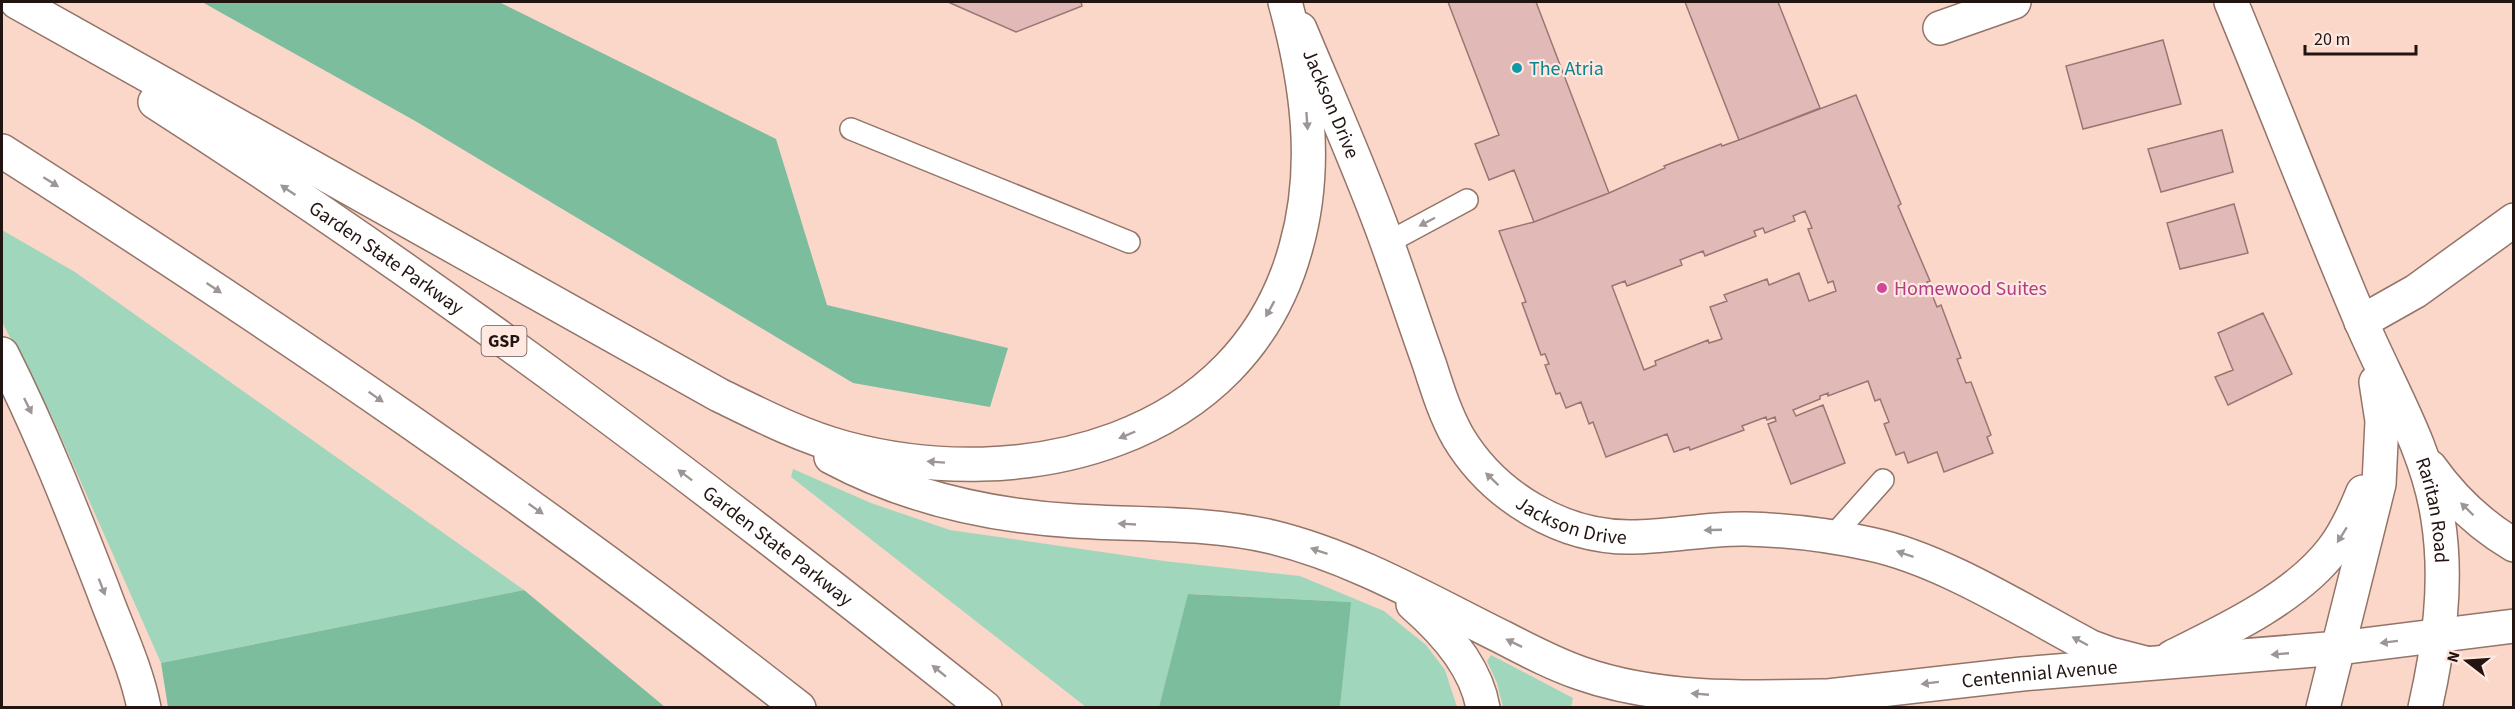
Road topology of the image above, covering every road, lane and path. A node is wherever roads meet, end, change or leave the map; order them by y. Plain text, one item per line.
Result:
1 (17, 2) edge
2 (1287, 2) edge
3 (2014, 2) edge
4 (2231, 2) edge
5 (2, 4) edge
6 (1941, 28) dead end
7 (851, 129) dead end
8 (2, 151) edge
9 (1467, 200) dead end
10 (2514, 220) edge
11 (1129, 242) dead end
12 (1387, 243) junction
13 (2361, 322) junction
14 (2, 354) edge
15 (719, 395) junction
16 (2382, 421) junction
17 (2414, 439) junction
18 (1883, 480) dead end
19 (1832, 537) junction
20 (2514, 545) edge
21 (1358, 566) junction
22 (2514, 626) edge
23 (2439, 636) junction
24 (2339, 648) junction
25 (2155, 665) junction
26 (1822, 696) junction
27 (144, 708) edge
28 (799, 708) edge
29 (985, 708) edge
30 (1483, 708) edge
31 (1740, 708) edge
32 (2323, 708) edge
33 (2425, 708) edge

1 - 15 main road
2 - 12 main road, Jackson Drive
2 -> 15 main road
3 - 6 main road
4 - 13 main road, Raritan Road
29 -> 5 main road, Garden State Parkway / GSP
7 - 11 lane
8 -> 28 main road
9 -> 12 lane
10 - 13 main road
19 -> 12 main road, Jackson Drive
13 - 16 main road, Raritan Road
13 - 17 main road, Raritan Road
14 -> 27 main road
21 -> 15 main road
16 - 24 main road, Raritan Road
16 -> 25 main road
20 -> 17 main road
17 - 23 main road, Raritan Road
18 - 19 lane
25 -> 19 main road, Jackson Drive
26 -> 21 main road
21 - 30 main road
22 - 23 main road, Centennial Avenue
23 -> 24 main road, Centennial Avenue
23 - 33 main road, Raritan Road
24 -> 25 main road, Centennial Avenue
24 - 32 main road, Raritan Road
25 -> 26 main road, Centennial Avenue
26 - 31 main road, Centennial Avenue

